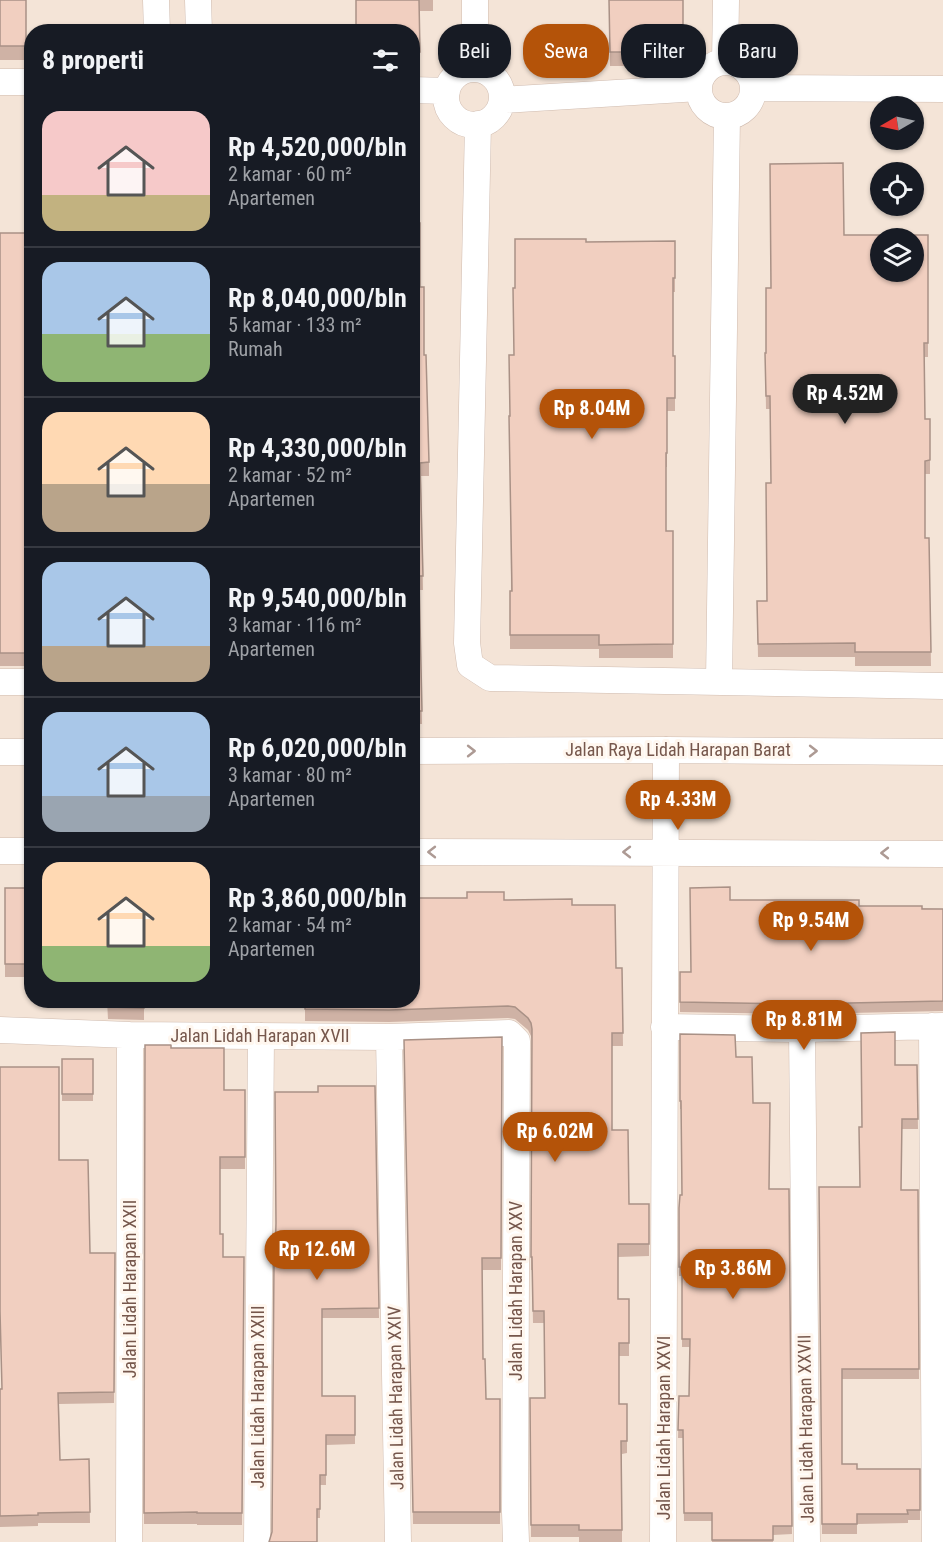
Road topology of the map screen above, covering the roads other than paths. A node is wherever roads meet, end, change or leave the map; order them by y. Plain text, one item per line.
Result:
1 (156, 0) edge
2 (198, 0) edge
3 (475, 0) edge
4 (726, 0) edge
5 (156, 24) edge
6 (199, 24) edge
7 (475, 24) edge
8 (726, 24) edge
9 (718, 63) edge
10 (750, 78) edge
11 (0, 82) edge
12 (24, 82) edge
13 (699, 88) junction
14 (753, 88) junction
15 (943, 89) edge
16 (420, 90) edge
17 (447, 91) junction
18 (502, 100) junction
19 (727, 116) junction
20 (478, 124) junction
21 (0, 682) edge
22 (24, 682) edge
23 (719, 682) junction
24 (943, 686) edge
25 (666, 750) junction
26 (420, 751) edge
27 (24, 752) edge
28 (943, 752) edge
29 (0, 753) edge
30 (0, 851) edge
31 (24, 851) edge
32 (420, 852) edge
33 (665, 852) junction
34 (943, 854) edge
35 (937, 1026) edge
36 (664, 1027) junction
37 (802, 1029) junction
38 (0, 1030) edge
39 (130, 1035) junction
40 (261, 1036) junction
41 (389, 1037) junction
42 (517, 1041) joint
43 (129, 1542) edge
44 (257, 1542) edge
45 (398, 1542) edge
46 (516, 1542) edge
47 (663, 1542) edge
48 (807, 1542) edge
49 (935, 1542) edge

1 - 5 street
2 - 6 street
3 - 7 street
4 - 8 street
9 - 13 street
10 - 14 street
11 - 12 street
13 - 18 street
13 - 19 street
14 - 15 street
14 - 19 street
16 - 17 street
17 - 18 street
17 - 20 street
18 - 20 street
19 - 23 street
20 - 23 street
21 - 22 street
23 - 24 street
26 -> 25 street, Jalan Raya Lidah Harapan Barat
25 -> 28 street, Jalan Raya Lidah Harapan Barat
25 - 33 street, Jalan Lidah Harapan XXVI
27 - 29 street
30 - 31 street
33 -> 32 street
34 -> 33 street
33 - 36 street, Jalan Lidah Harapan XXVI
35 - 37 street
35 - 49 street
36 - 37 street
36 - 47 street, Jalan Lidah Harapan XXVI
37 - 48 street, Jalan Lidah Harapan XXVII
38 - 39 street, Jalan Lidah Harapan XVII
39 - 40 street, Jalan Lidah Harapan XVII
39 - 43 street, Jalan Lidah Harapan XXII
40 - 41 street, Jalan Lidah Harapan XVII
40 - 44 street, Jalan Lidah Harapan XXIII
41 - 42 street, Jalan Lidah Harapan XVII
41 - 45 street, Jalan Lidah Harapan XXIV
42 - 46 street, Jalan Lidah Harapan XXV

